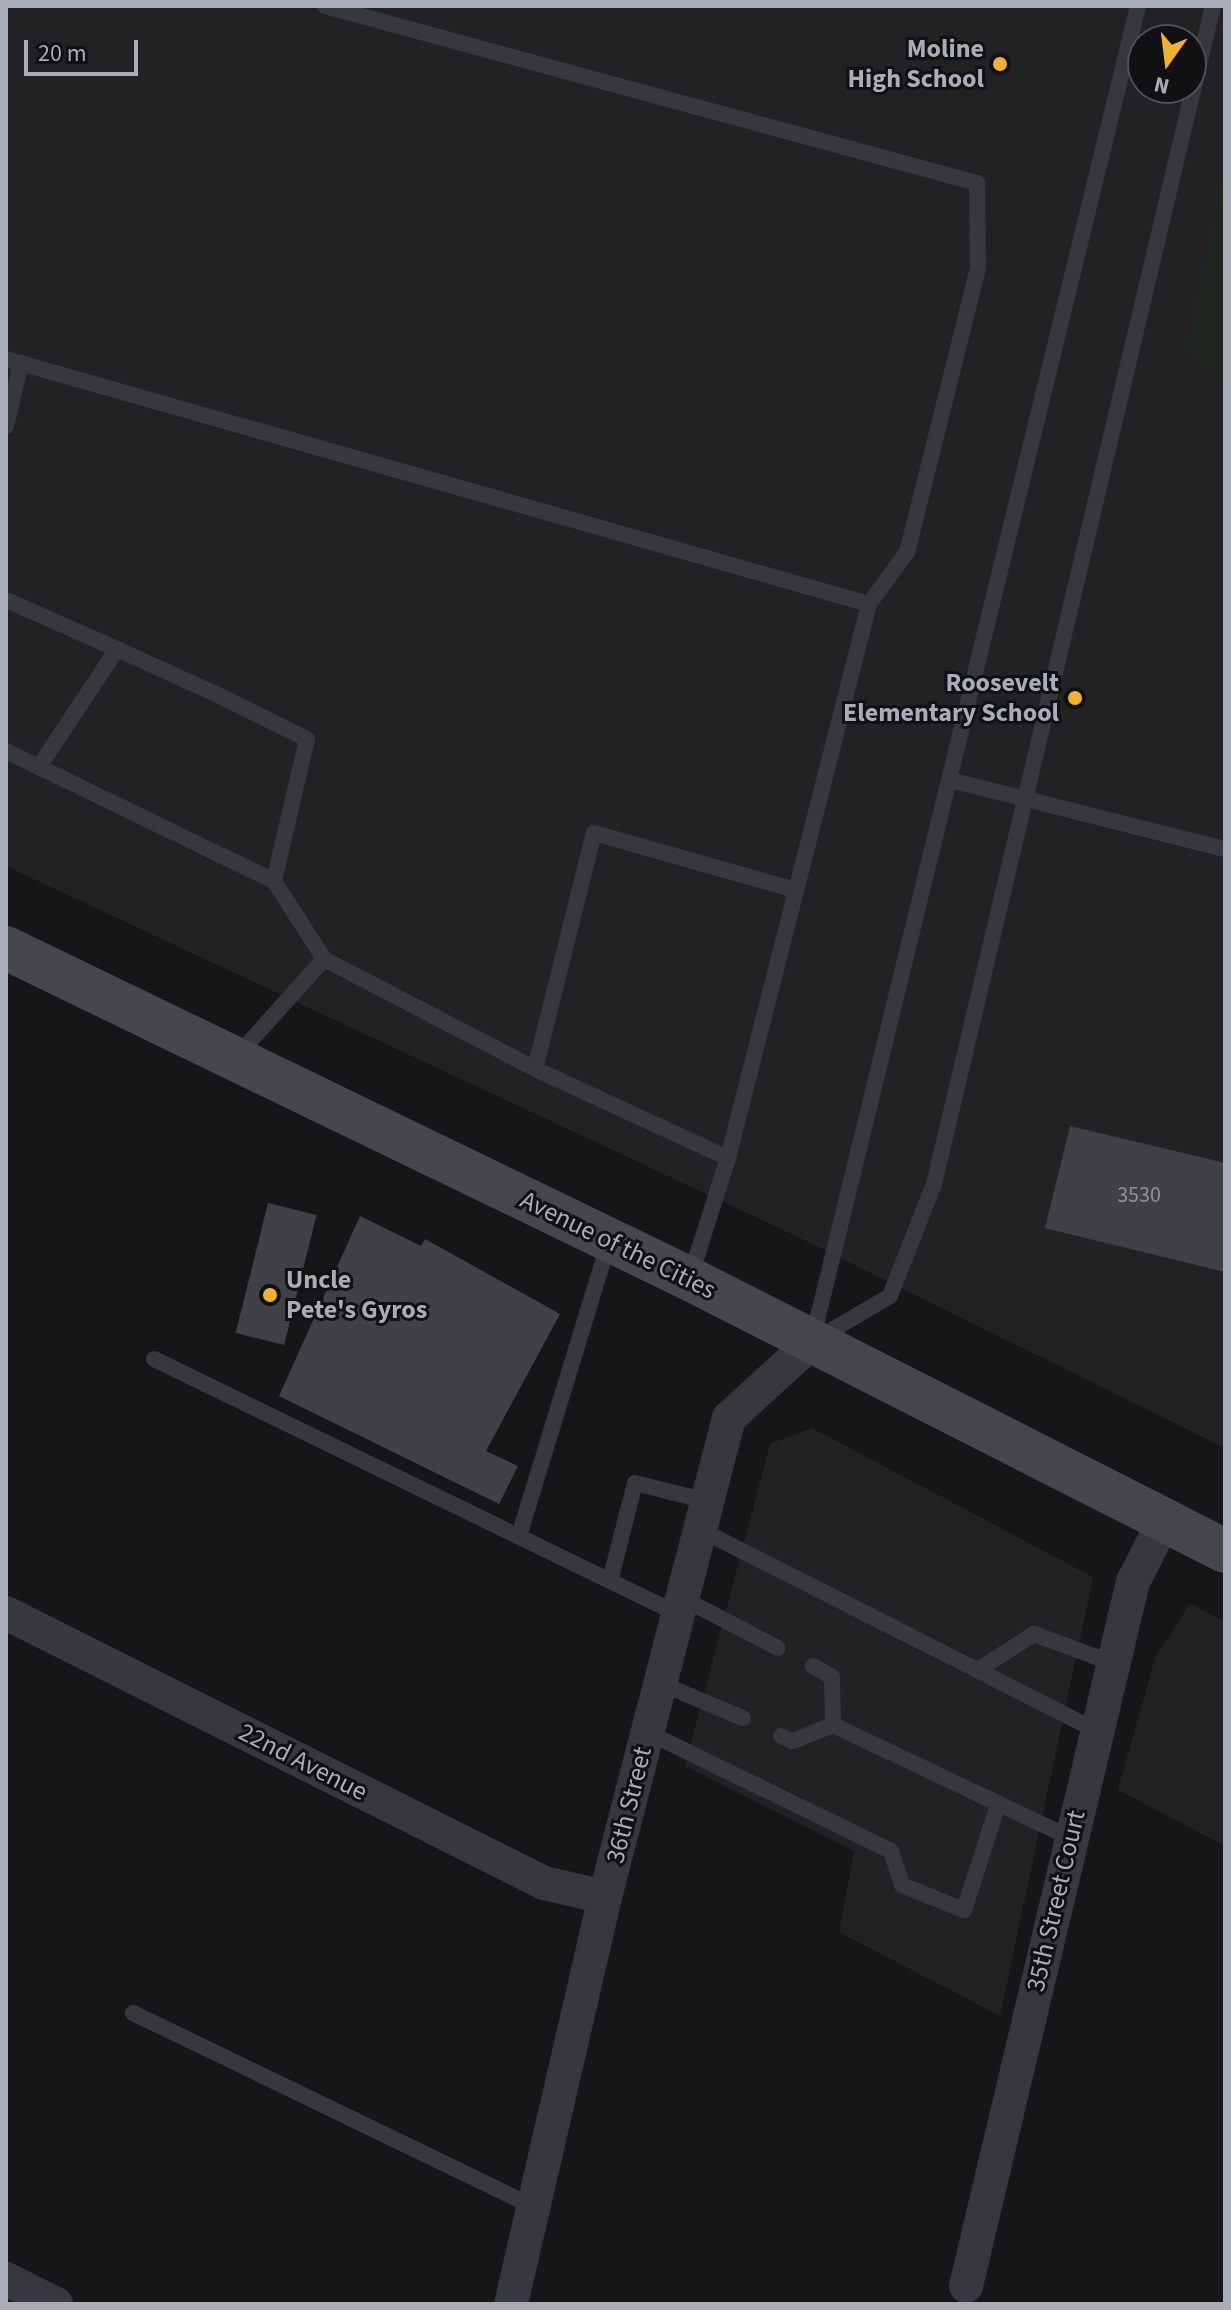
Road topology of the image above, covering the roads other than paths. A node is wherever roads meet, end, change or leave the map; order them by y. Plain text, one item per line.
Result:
1 (325, 6) edge
2 (1138, 6) edge
3 (1213, 6) edge
4 (14, 361) edge
5 (6, 426) edge
6 (6, 600) edge
7 (869, 604) junction
8 (117, 649) junction
9 (6, 751) edge
10 (39, 767) junction
11 (950, 780) junction
12 (1020, 798) junction
13 (1225, 849) edge
14 (274, 881) junction
15 (796, 890) junction
16 (6, 948) edge
17 (324, 959) junction
18 (234, 1060) junction
19 (535, 1069) junction
20 (728, 1158) junction
21 (610, 1239) junction
22 (690, 1279) junction
23 (812, 1342) junction
24 (154, 1359) dead end
25 (703, 1515) junction
26 (1164, 1521) junction
27 (519, 1536) junction
28 (1225, 1551) edge
29 (610, 1581) junction
30 (678, 1605) junction
31 (6, 1613) edge
32 (778, 1648) dead end
33 (1115, 1664) junction
34 (813, 1666) dead end
35 (978, 1670) junction
36 (660, 1683) junction
37 (743, 1718) dead end
38 (833, 1725) junction
39 (1097, 1731) junction
40 (647, 1732) junction
41 (781, 1736) dead end
42 (997, 1808) junction
43 (1071, 1838) junction
44 (605, 1897) junction
45 (133, 2013) dead end
46 (533, 2206) junction
47 (6, 2279) edge
48 (966, 2286) dead end
49 (56, 2304) edge
50 (511, 2304) edge

1 - 7 lane
2 - 11 lane
3 - 12 lane
4 - 5 lane
4 - 7 lane
6 - 8 lane
7 - 15 lane
8 - 10 lane
8 - 14 lane
9 - 10 lane
10 - 14 lane
11 - 12 lane
11 - 23 lane
12 - 13 lane
12 - 23 lane
14 - 17 lane
15 - 19 lane
15 - 20 lane
16 - 18 main road, Avenue of the Cities
17 - 18 lane
17 - 19 lane
18 - 21 main road, Avenue of the Cities
19 - 20 lane
20 - 22 lane
21 - 22 main road, Avenue of the Cities
21 - 27 lane
22 - 23 main road, Avenue of the Cities
23 - 25 street, 36th Street
23 - 26 main road, Avenue of the Cities
24 - 27 lane
25 - 29 lane
25 - 30 street, 36th Street
25 - 35 lane
26 - 28 main road, Avenue of the Cities
26 - 33 street, 35th Street Court
27 - 29 lane
29 - 30 lane
30 - 32 lane
30 - 36 street, 36th Street
31 - 44 street, 22nd Avenue
33 - 35 lane
33 - 39 street, 35th Street Court
34 - 38 lane
35 - 39 lane
36 - 37 lane
36 - 40 street, 36th Street
38 - 41 lane
38 - 42 lane
39 - 43 street, 35th Street Court
40 - 42 lane
40 - 44 street, 36th Street
42 - 43 lane
43 - 48 street, 35th Street Court
44 - 46 street, 36th Street
45 - 46 lane
46 - 50 street, 36th Street
47 - 49 street

